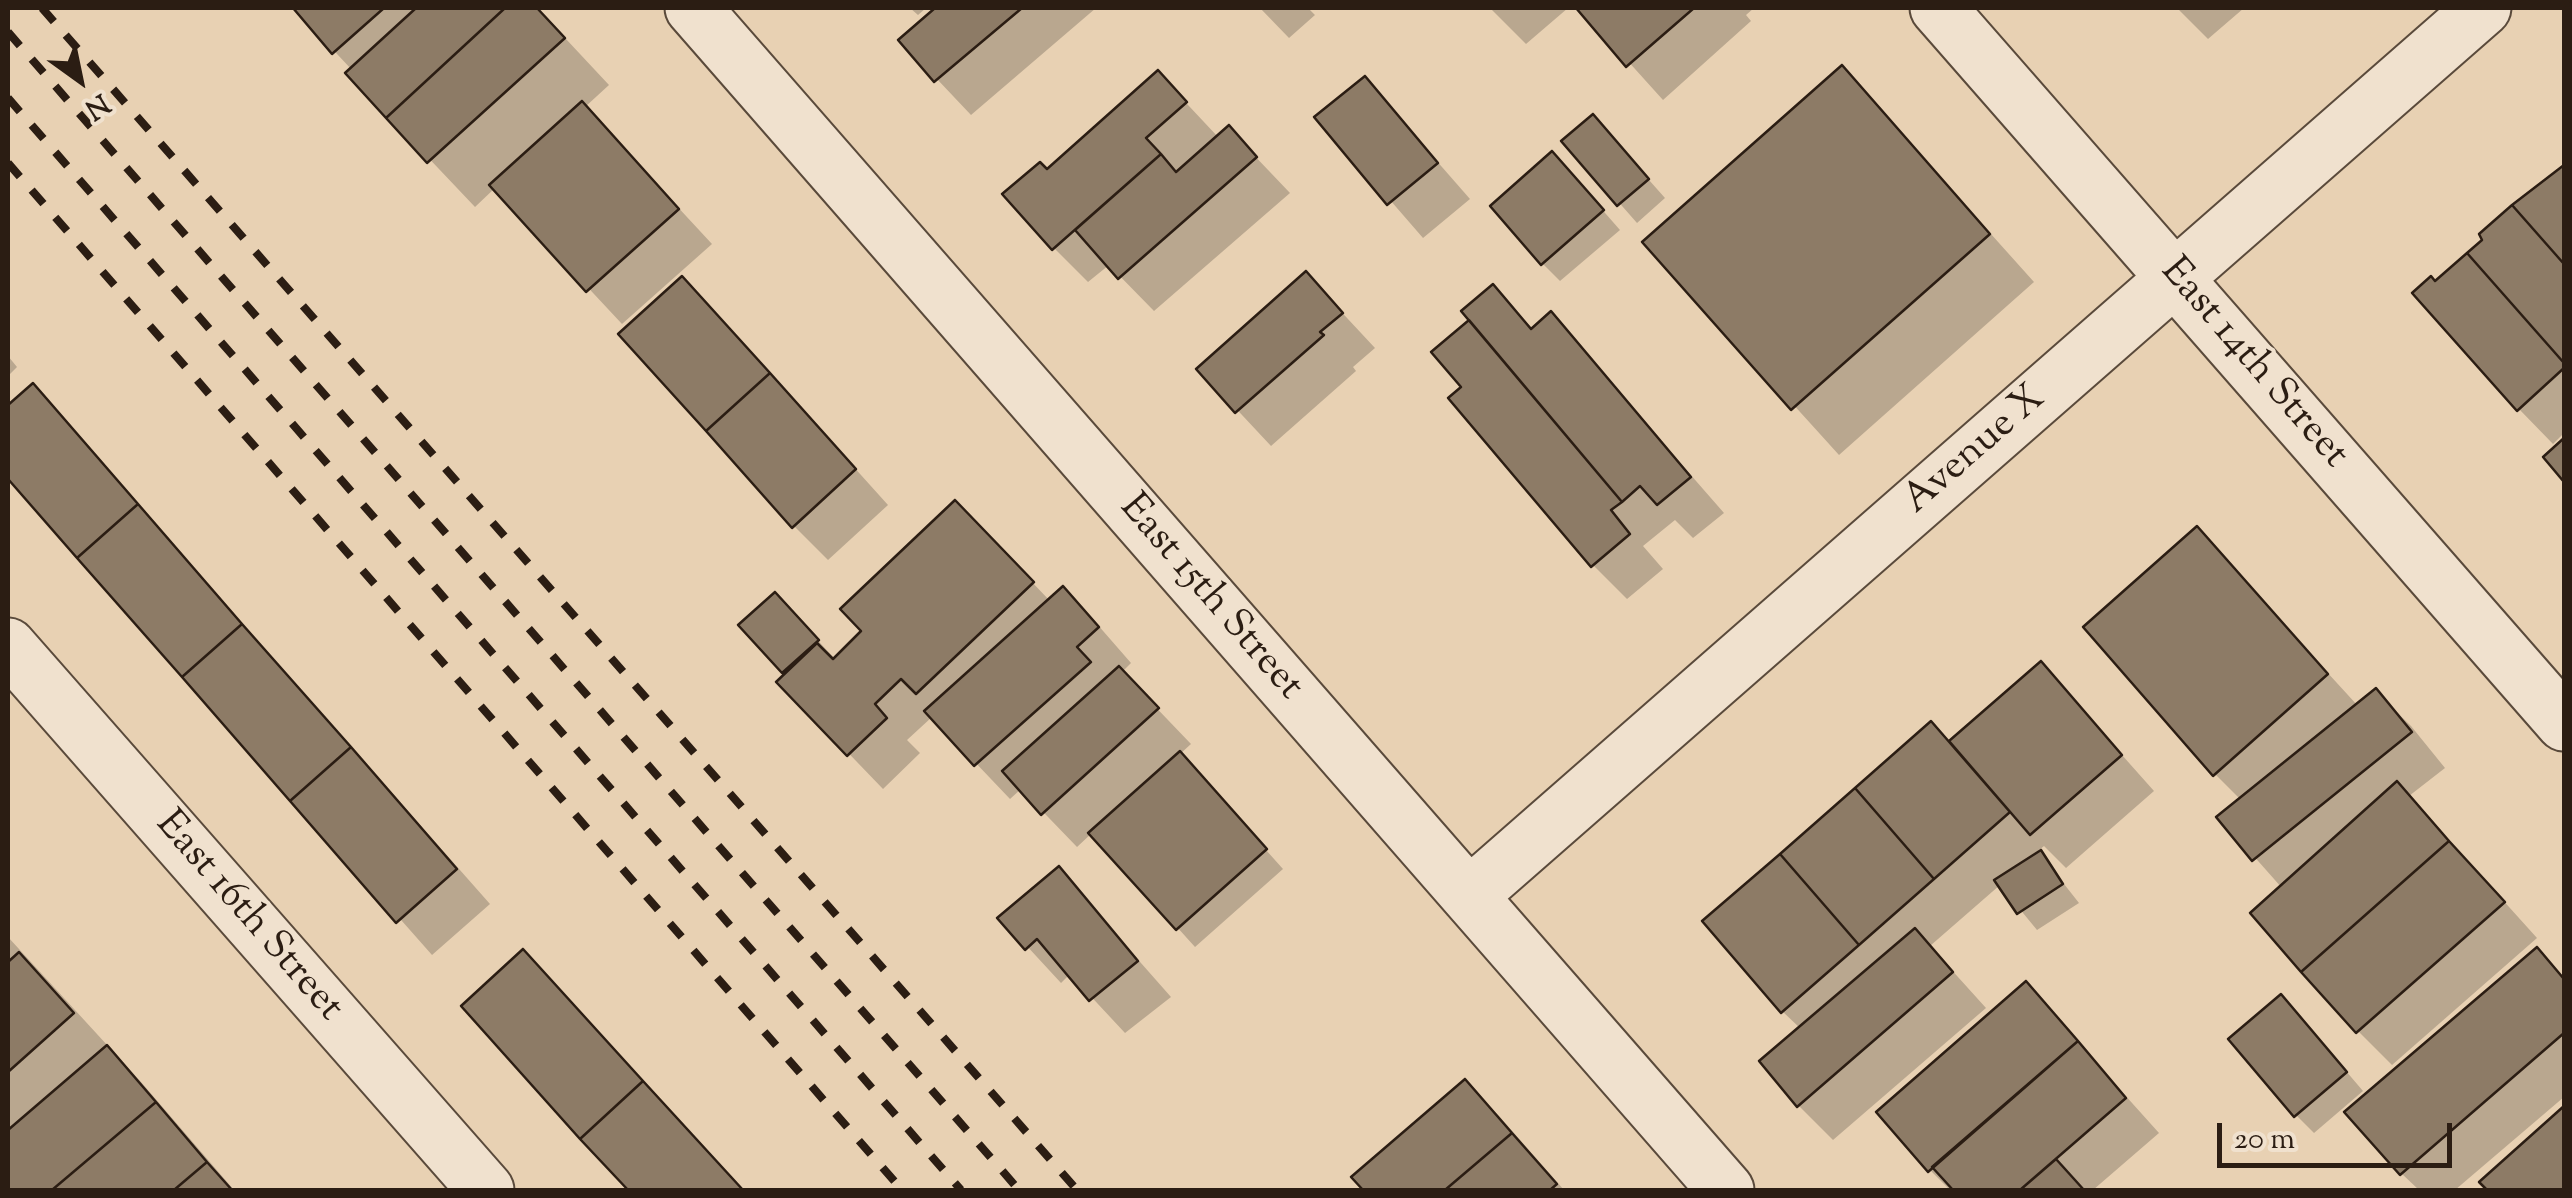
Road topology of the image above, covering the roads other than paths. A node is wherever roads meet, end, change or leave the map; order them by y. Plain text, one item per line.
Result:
1 (693, 8) edge
2 (1938, 8) edge
3 (2484, 8) edge
4 (2176, 278) junction
5 (8, 646) edge
6 (2564, 723) edge
7 (1469, 896) junction
8 (486, 1190) edge
9 (1726, 1190) edge

1 - 7 street, East 15th Street
2 - 4 street, East 14th Street
3 - 4 street, Avenue X
4 - 6 street, East 14th Street
4 - 7 street, Avenue X
5 - 8 street, East 16th Street
7 - 9 street, East 15th Street

